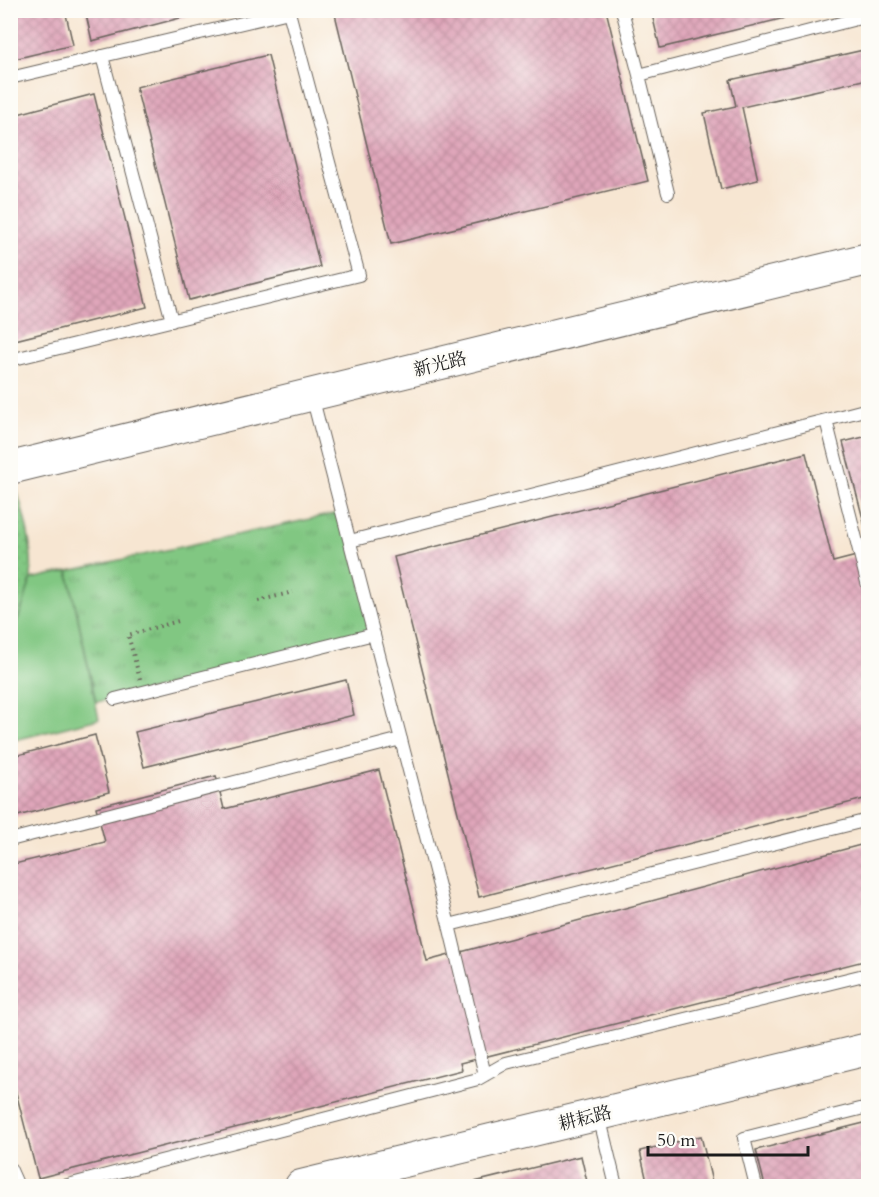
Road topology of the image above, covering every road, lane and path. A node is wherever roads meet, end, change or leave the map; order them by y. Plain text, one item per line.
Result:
1 (622, 10) edge
2 (289, 11) edge
3 (868, 16) edge
4 (102, 56) junction
5 (639, 75) junction
6 (10, 78) edge
7 (668, 192) dead end
8 (868, 259) edge
9 (172, 321) junction
10 (10, 360) edge
11 (312, 395) junction
12 (868, 409) edge
13 (826, 420) junction
14 (10, 468) edge
15 (350, 541) junction
16 (868, 586) edge
17 (293, 592) dead end
18 (258, 601) dead end
19 (182, 620) dead end
20 (374, 634) junction
21 (143, 692) junction
22 (115, 699) dead end
23 (401, 739) junction
24 (868, 820) edge
25 (10, 840) edge
26 (449, 925) junction
27 (868, 974) edge
28 (868, 1049) edge
29 (485, 1075) junction
30 (868, 1107) edge
31 (599, 1114) junction
32 (10, 1168) edge
33 (18, 1186) edge
34 (64, 1186) edge
35 (301, 1186) edge
36 (616, 1186) edge
37 (756, 1186) edge

1 - 5 lane
2 - 4 lane
2 - 9 lane
3 - 5 lane
4 - 6 lane
4 - 9 lane
5 - 7 lane
8 - 11 street, 新光路
9 - 10 lane
11 - 14 street, 新光路
11 - 15 lane
12 - 13 lane
13 - 15 lane
13 - 16 lane
15 - 20 lane
17 - 18 path
19 - 21 path
20 - 21 lane
20 - 23 lane
21 - 22 lane
23 - 25 lane
23 - 26 lane
24 - 26 lane
26 - 29 lane
27 - 29 lane
28 - 31 street, 耕耘路
29 - 34 lane
30 - 37 lane
31 - 35 street, 耕耘路
31 - 36 lane
32 - 33 lane

